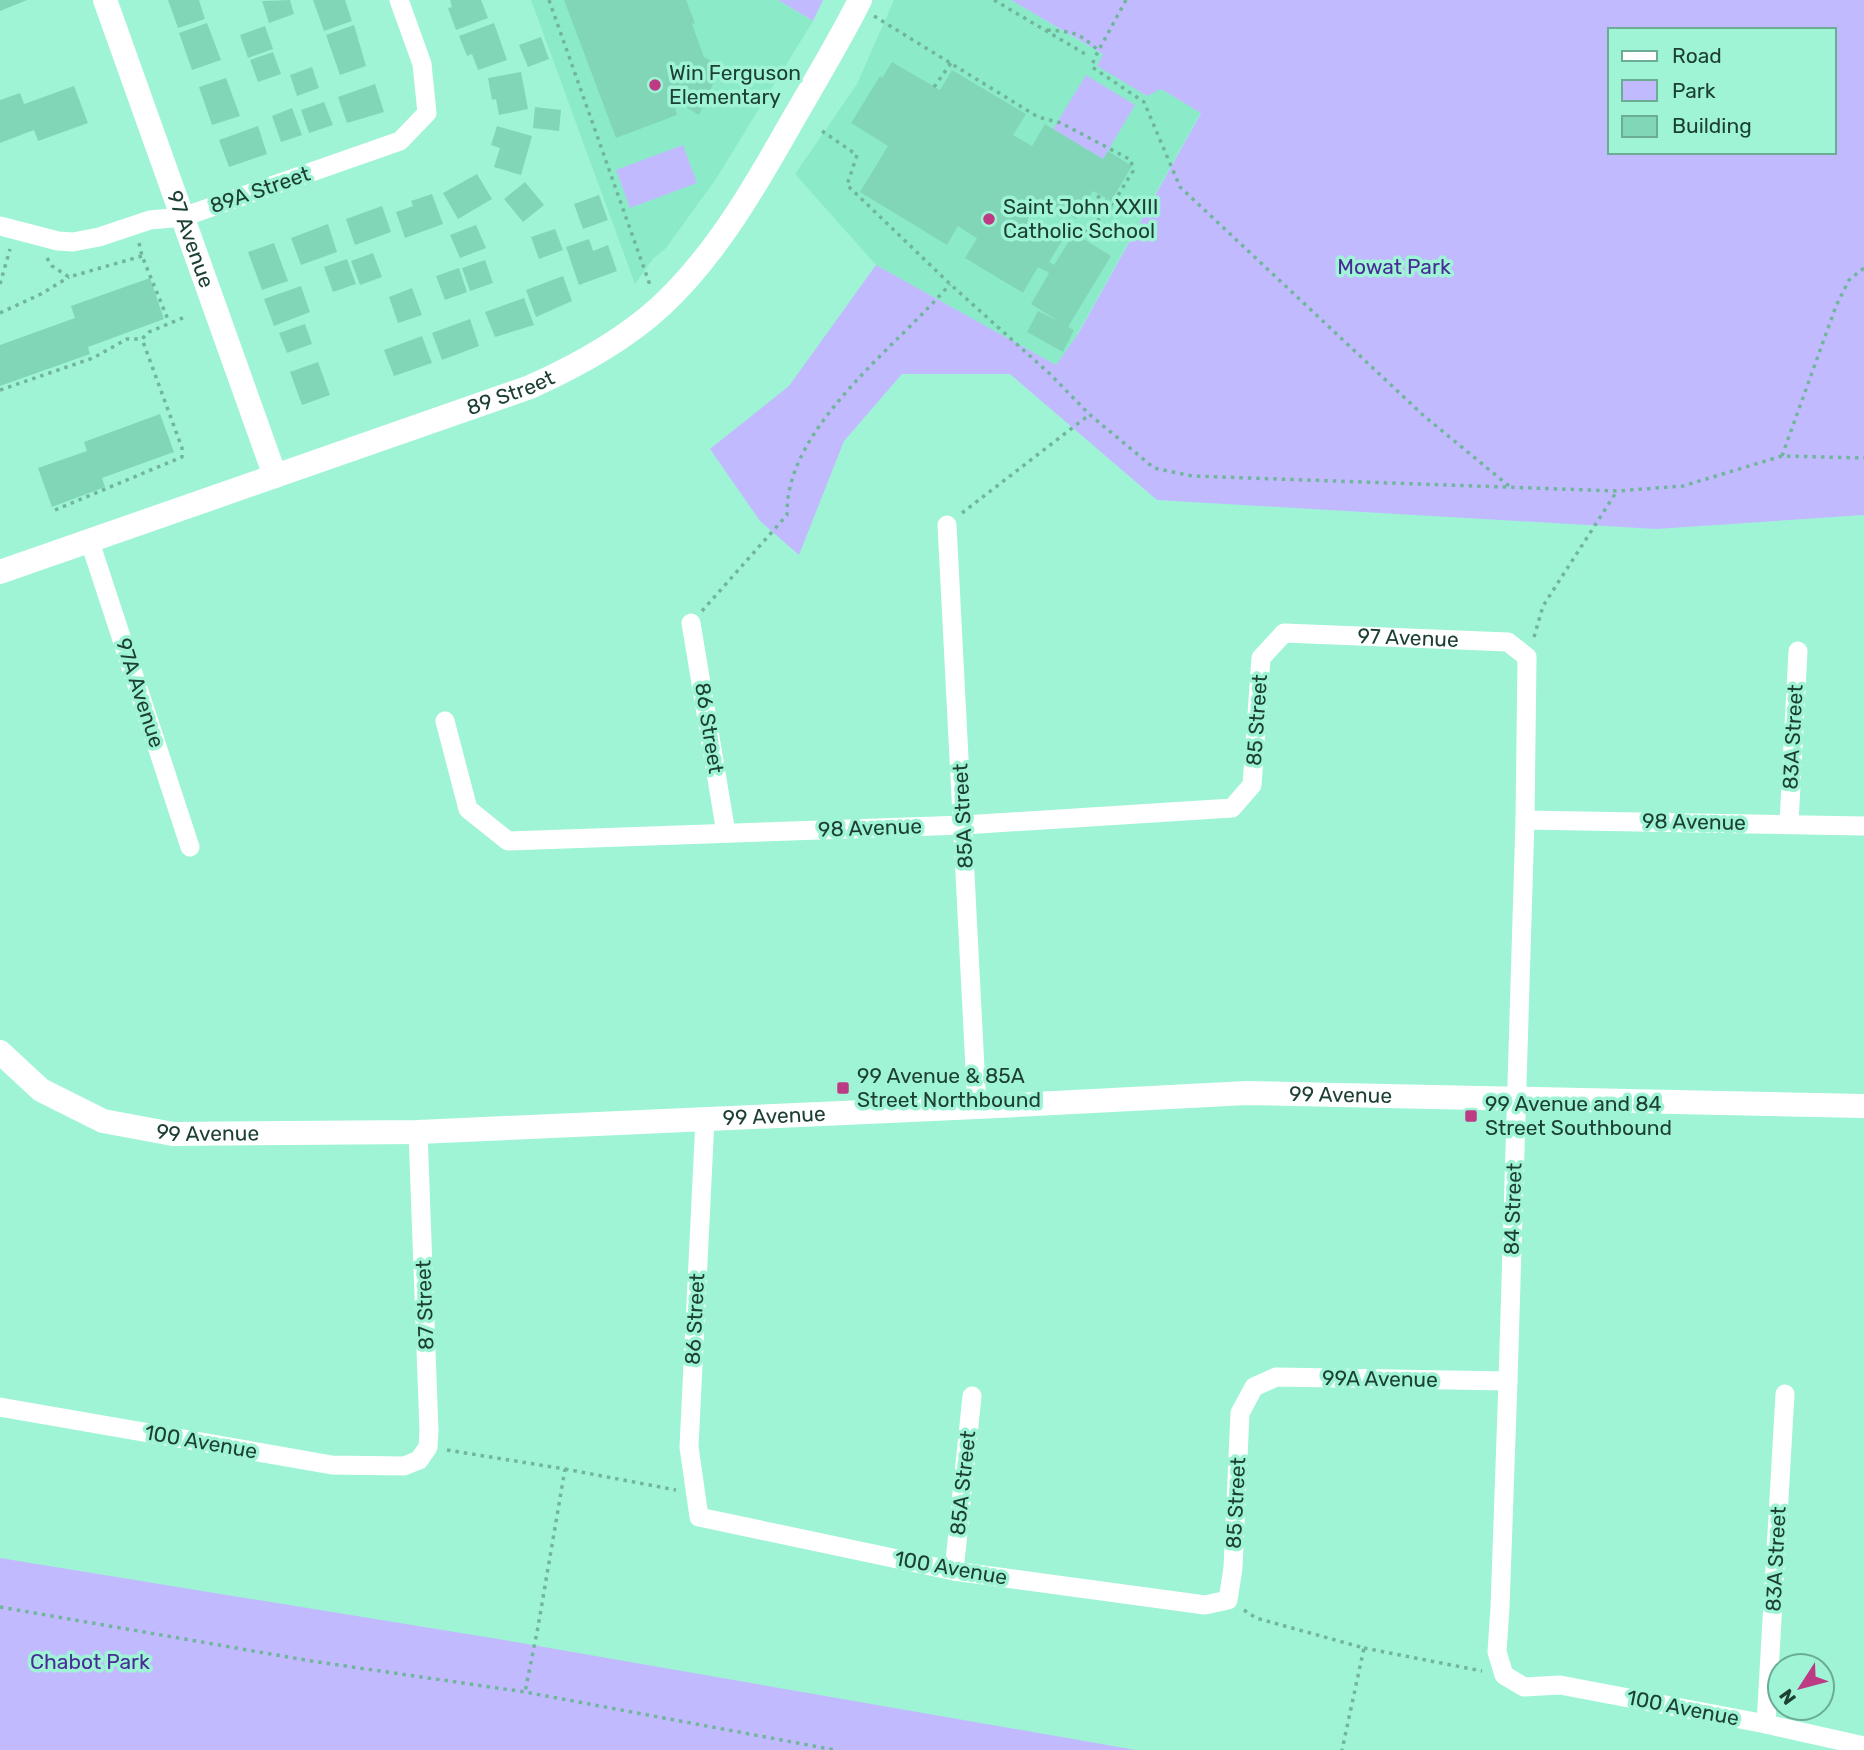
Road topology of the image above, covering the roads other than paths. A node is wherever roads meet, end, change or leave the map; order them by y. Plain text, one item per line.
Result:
1 (105, 0) edge
2 (399, 0) edge
3 (858, 3) edge
4 (183, 217) junction
5 (0, 226) edge
6 (275, 476) junction
7 (947, 525) road end
8 (89, 539) junction
9 (0, 572) edge
10 (691, 623) road end
11 (1284, 633) joint
12 (1798, 651) dead end
13 (1527, 657) joint
14 (445, 721) dead end
15 (1232, 808) joint
16 (1525, 820) junction
17 (1788, 823) junction
18 (964, 825) junction
19 (1864, 826) edge
20 (726, 833) junction
21 (190, 848) dead end
22 (0, 1052) edge
23 (1516, 1097) junction
24 (1864, 1106) edge
25 (977, 1107) junction
26 (705, 1119) junction
27 (418, 1132) junction
28 (1508, 1381) junction
29 (1254, 1387) joint
30 (1786, 1394) dead end
31 (972, 1396) dead end
32 (0, 1407) edge
33 (404, 1465) joint
34 (699, 1517) joint
35 (954, 1571) junction
36 (1205, 1605) joint
37 (1504, 1675) joint
38 (1766, 1724) junction
39 (1864, 1746) edge

1 - 4 street, 97 Avenue
2 - 4 street, 89A Street
3 - 6 street, 89 Street
4 - 5 street, 89A Street
4 - 6 street, 97 Avenue
6 - 8 street, 89 Street
7 - 18 street, 85A Street
8 - 9 street, 89 Street
8 - 21 street, 97A Avenue
10 - 20 street, 86 Street
11 - 13 street, 97 Avenue
11 - 15 street, 85 Street
12 - 17 street, 83A Street
13 - 16 street, 84 Street
14 - 20 street, 98 Avenue
15 - 18 street, 98 Avenue
16 - 17 street, 98 Avenue
16 - 23 street, 84 Street
17 - 19 street, 98 Avenue
18 - 20 street, 98 Avenue
18 - 25 street, 85A Street
22 - 27 street, 99 Avenue
23 - 24 street, 99 Avenue
23 - 25 street, 99 Avenue
23 - 28 street, 84 Street
25 - 26 street, 99 Avenue
26 - 27 street, 99 Avenue
26 - 34 street, 86 Street
27 - 33 street, 87 Street
28 - 29 street, 99A Avenue
28 - 37 street, 84 Street
29 - 36 street, 85 Street
30 - 38 street, 83A Street
31 - 35 street, 85A Street
32 - 33 street, 100 Avenue
34 - 35 street, 100 Avenue
35 - 36 street, 100 Avenue
37 - 38 street, 100 Avenue
38 - 39 street, 100 Avenue

